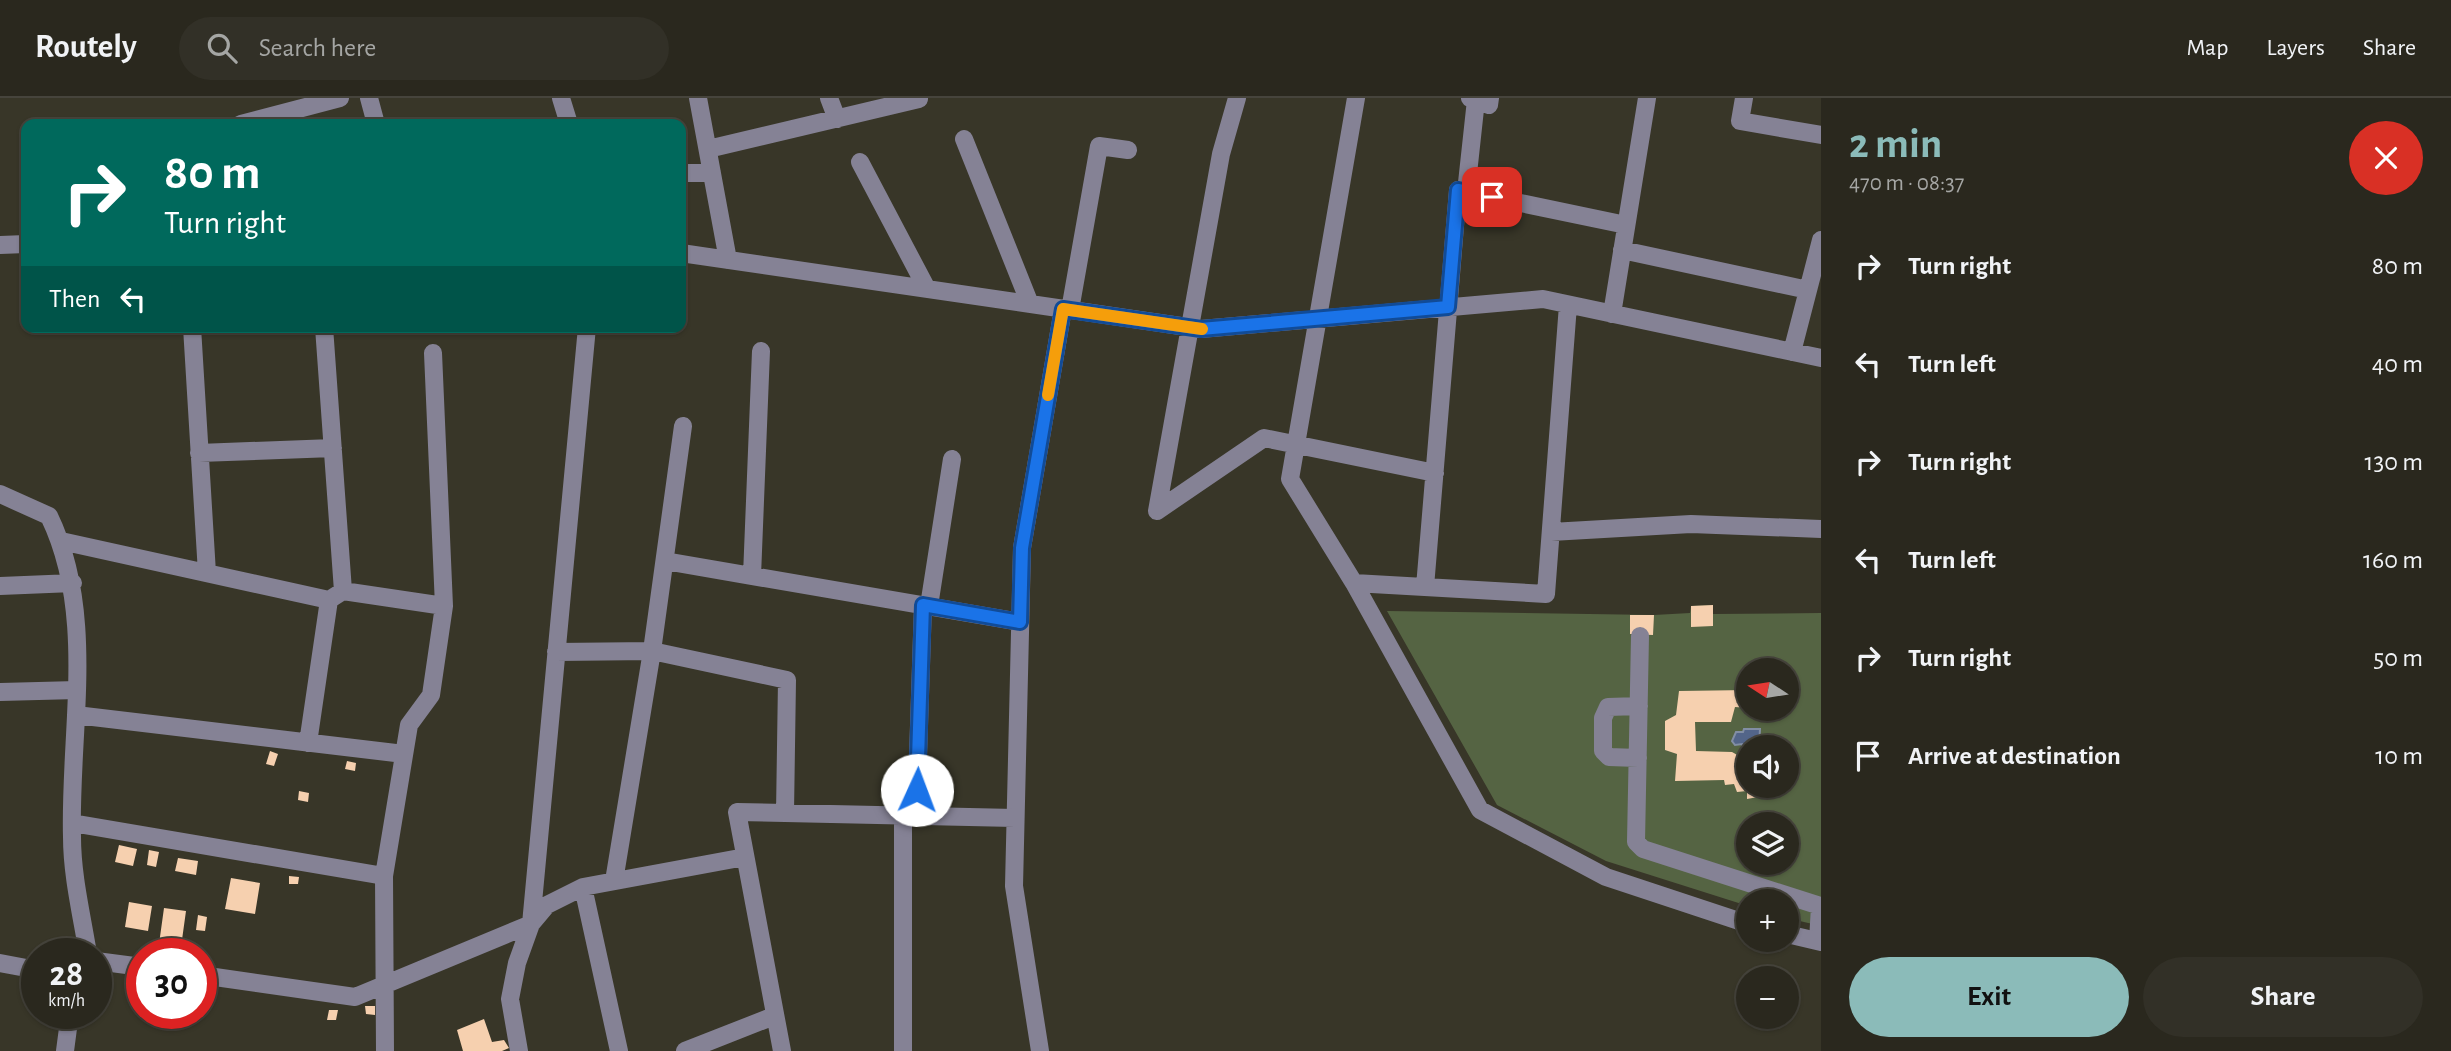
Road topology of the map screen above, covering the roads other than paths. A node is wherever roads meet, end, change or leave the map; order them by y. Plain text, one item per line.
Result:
1 (340, 98) edge
2 (369, 98) edge
3 (561, 98) edge
4 (698, 98) edge
5 (829, 98) edge
6 (1237, 98) edge
7 (1356, 98) edge
8 (1647, 98) edge
9 (1744, 98) edge
10 (919, 99) edge
11 (1479, 99) edge
12 (260, 119) edge
13 (375, 119) edge
14 (567, 119) edge
15 (837, 119) junction
16 (1821, 135) edge
17 (964, 139) dead end
18 (708, 149) junction
19 (1128, 150) dead end
20 (860, 162) dead end
21 (686, 173) edge
22 (712, 173) junction
23 (1465, 192) junction
24 (1626, 225) junction
25 (1821, 240) edge
26 (21, 244) edge
27 (0, 246) edge
28 (1622, 250) junction
29 (686, 254) edge
30 (727, 260) junction
31 (927, 289) junction
32 (1808, 290) junction
33 (1030, 304) junction
34 (1568, 305) junction
35 (1448, 307) junction
36 (1067, 309) junction
37 (1612, 314) junction
38 (1317, 319) junction
39 (1189, 327) junction
40 (192, 333) edge
41 (324, 333) edge
42 (586, 333) edge
43 (761, 351) dead end
44 (1792, 352) junction
45 (433, 353) dead end
46 (1821, 358) edge
47 (683, 426) dead end
48 (1296, 445) junction
49 (332, 448) junction
50 (199, 453) junction
51 (952, 459) dead end
52 (1435, 473) junction
53 (0, 494) edge
54 (1821, 529) edge
55 (1551, 532) junction
56 (61, 541) junction
57 (665, 561) junction
58 (207, 573) junction
59 (752, 576) junction
60 (73, 583) junction
61 (1354, 583) junction
62 (0, 586) edge
63 (1425, 587) junction
64 (336, 596) junction
65 (444, 606) junction
66 (926, 606) junction
67 (1020, 622) junction
68 (1640, 636) dead end
69 (652, 651) junction
70 (556, 652) junction
71 (77, 690) junction
72 (0, 692) edge
73 (1639, 706) junction
74 (76, 715) junction
75 (308, 743) junction
76 (404, 754) junction
77 (1638, 758) junction
78 (785, 813) junction
79 (909, 816) junction
80 (1015, 818) junction
81 (72, 823) junction
82 (745, 857) junction
83 (384, 876) junction
84 (614, 881) junction
85 (583, 887) junction
86 (1736, 920) edge
87 (531, 924) junction
88 (1799, 937) edge
89 (86, 938) edge
90 (1819, 942) edge
91 (0, 963) edge
92 (21, 967) edge
93 (217, 977) edge
94 (385, 984) junction
95 (775, 1016) junction
96 (68, 1029) edge
97 (65, 1051) edge
98 (385, 1051) edge
99 (519, 1051) edge
100 (619, 1051) edge
101 (685, 1051) edge
102 (782, 1051) edge
103 (903, 1051) edge
104 (1041, 1051) edge

1 - 12 street
2 - 13 street
3 - 14 street
4 - 18 street
5 - 15 street
6 - 39 street
7 - 38 street
8 - 24 street
9 - 16 street
10 - 15 street
11 - 23 street
15 - 18 street
17 - 33 street
18 - 22 street
19 - 36 street
20 - 31 street
21 - 22 street
22 - 30 street
23 - 24 street
23 - 35 street
24 - 28 street
25 - 32 street
26 - 27 street
28 - 32 street
28 - 37 street
29 - 30 street
30 - 31 street
31 - 33 street
32 - 44 street
33 - 36 street
34 - 35 street
34 - 37 street
34 - 55 street
35 - 38 street
35 - 52 street
36 - 39 street
36 - 67 street
37 - 44 street
38 - 39 street
38 - 48 street
39 - 48 street
40 - 50 street
41 - 49 street
42 - 70 street
43 - 59 street
44 - 46 street
45 - 65 street
47 - 57 street
48 - 52 street
48 - 61 street
49 - 50 street
49 - 64 street
50 - 58 street
51 - 66 street
52 - 63 street
53 - 56 street
54 - 55 street
55 - 63 street
56 - 58 street
56 - 60 street
57 - 59 street
57 - 69 street
58 - 64 street
59 - 66 street
60 - 62 street
60 - 71 street
61 - 63 street
61 - 86 street
64 - 65 street
64 - 75 street
65 - 76 street
66 - 67 street
66 - 79 street
67 - 80 street
68 - 73 street
69 - 70 street
69 - 78 street
69 - 84 street
70 - 87 street
71 - 72 street
71 - 74 street
73 - 77 street
73 - 77 street
74 - 75 street
74 - 81 street
75 - 76 street
76 - 83 street
77 - 90 street
78 - 79 street
78 - 82 street
79 - 80 street
79 - 103 street
80 - 104 street
81 - 83 street
81 - 89 street
82 - 84 street
82 - 95 street
83 - 94 street
84 - 85 street
85 - 87 street
85 - 100 street
87 - 94 street
87 - 99 street
88 - 90 street
91 - 92 street
93 - 94 street
94 - 98 street
95 - 101 street
95 - 102 street
96 - 97 street

